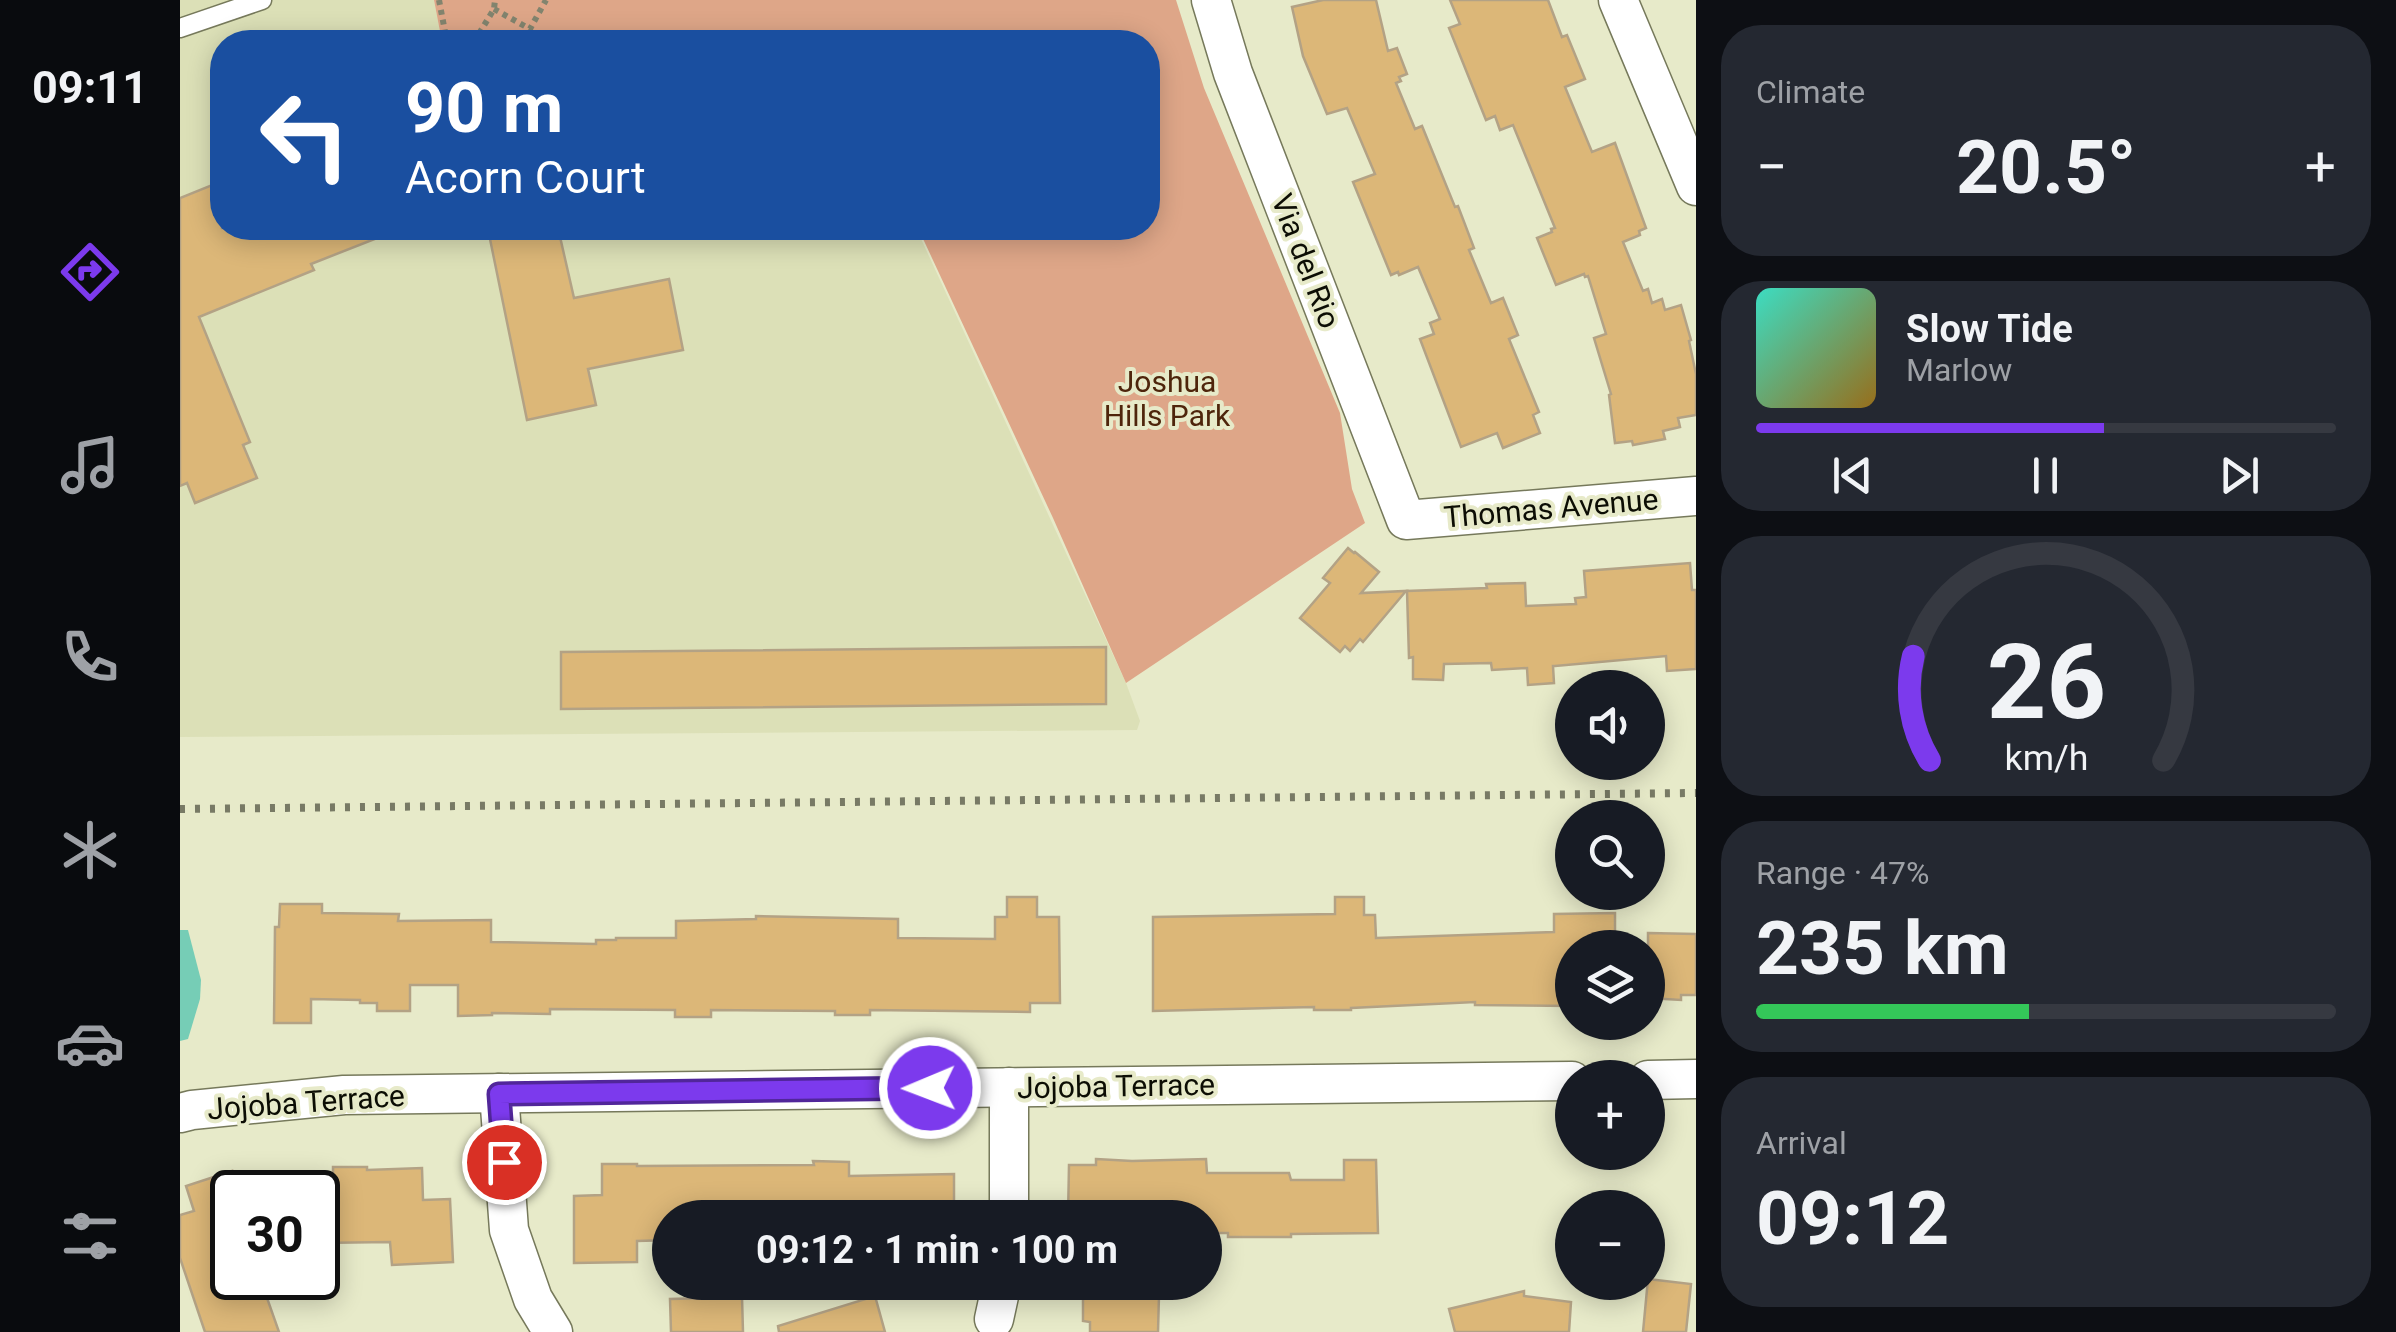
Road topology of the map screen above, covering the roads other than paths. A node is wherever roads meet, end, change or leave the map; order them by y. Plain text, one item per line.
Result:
1 (262, 0) edge
2 (1211, 0) edge
3 (1618, 0) edge
4 (180, 28) edge
5 (1696, 186) edge
6 (1696, 496) edge
7 (1406, 520) joint
8 (1696, 1079) edge
9 (1665, 1080) edge
10 (1555, 1081) edge
11 (1009, 1087) junction
12 (499, 1094) junction
13 (180, 1113) edge
14 (1010, 1200) edge
15 (553, 1332) edge

1 - 4 lane
2 - 7 street, Via del Rio
3 - 5 street
6 - 7 street, Thomas Avenue
8 - 9 street
10 - 11 street, Jojoba Terrace
11 - 12 street, Jojoba Terrace
11 - 14 street
12 - 13 street, Jojoba Terrace
12 - 15 street

